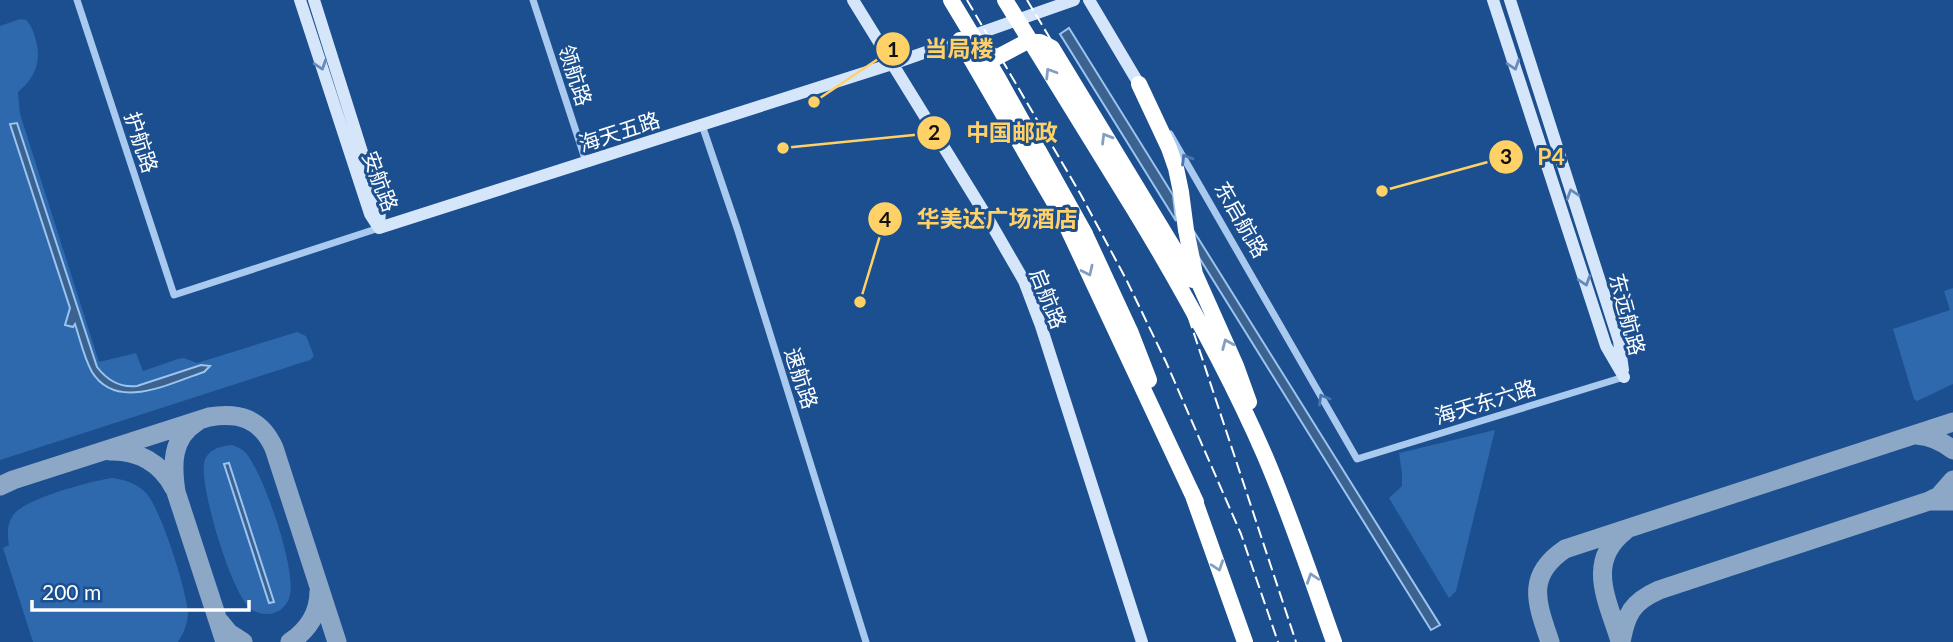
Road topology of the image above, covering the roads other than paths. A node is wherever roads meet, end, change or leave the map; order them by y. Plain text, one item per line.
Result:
1 (77, 0) edge
2 (300, 0) edge
3 (314, 0) edge
4 (533, 0) edge
5 (853, 0) edge
6 (951, 0) edge
7 (1005, 0) edge
8 (1074, 0) edge
9 (1089, 0) edge
10 (1493, 0) edge
11 (1510, 0) edge
12 (960, 40) junction
13 (892, 64) junction
14 (1139, 84) junction
15 (987, 87) junction
16 (702, 125) junction
17 (586, 162) junction
18 (379, 228) junction
19 (174, 295) joint
20 (1206, 300) junction
21 (1623, 377) junction
22 (1265, 455) junction
23 (1357, 459) joint
24 (1196, 502) junction
25 (866, 642) edge
26 (1142, 642) edge
27 (1245, 642) edge
28 (1334, 642) edge

1 - 19 street, 护航路
2 -> 18 street, 安航路
3 - 18 street, 安航路
4 - 17 street, 领航路
5 - 13 street, 启航路
6 - 24 highway, bridge
22 -> 7 highway, bridge
8 - 12 street, 海天五路
9 - 14 street, 东启航路
10 -> 21 street, 东远航路
21 -> 11 street, 东远航路
12 - 13 street, 海天五路
12 - 15 highway
13 - 16 street, 海天五路
13 - 26 street, 启航路
14 - 20 highway
23 -> 14 street, 东启航路
20 -> 15 highway
15 -> 24 highway
16 - 17 street, 海天五路
16 - 25 street, 速航路
17 - 18 street, 海天五路
18 - 19 street, 海天五路
22 -> 20 highway
21 - 23 street, 海天东六路
28 -> 22 highway
24 -> 27 highway

